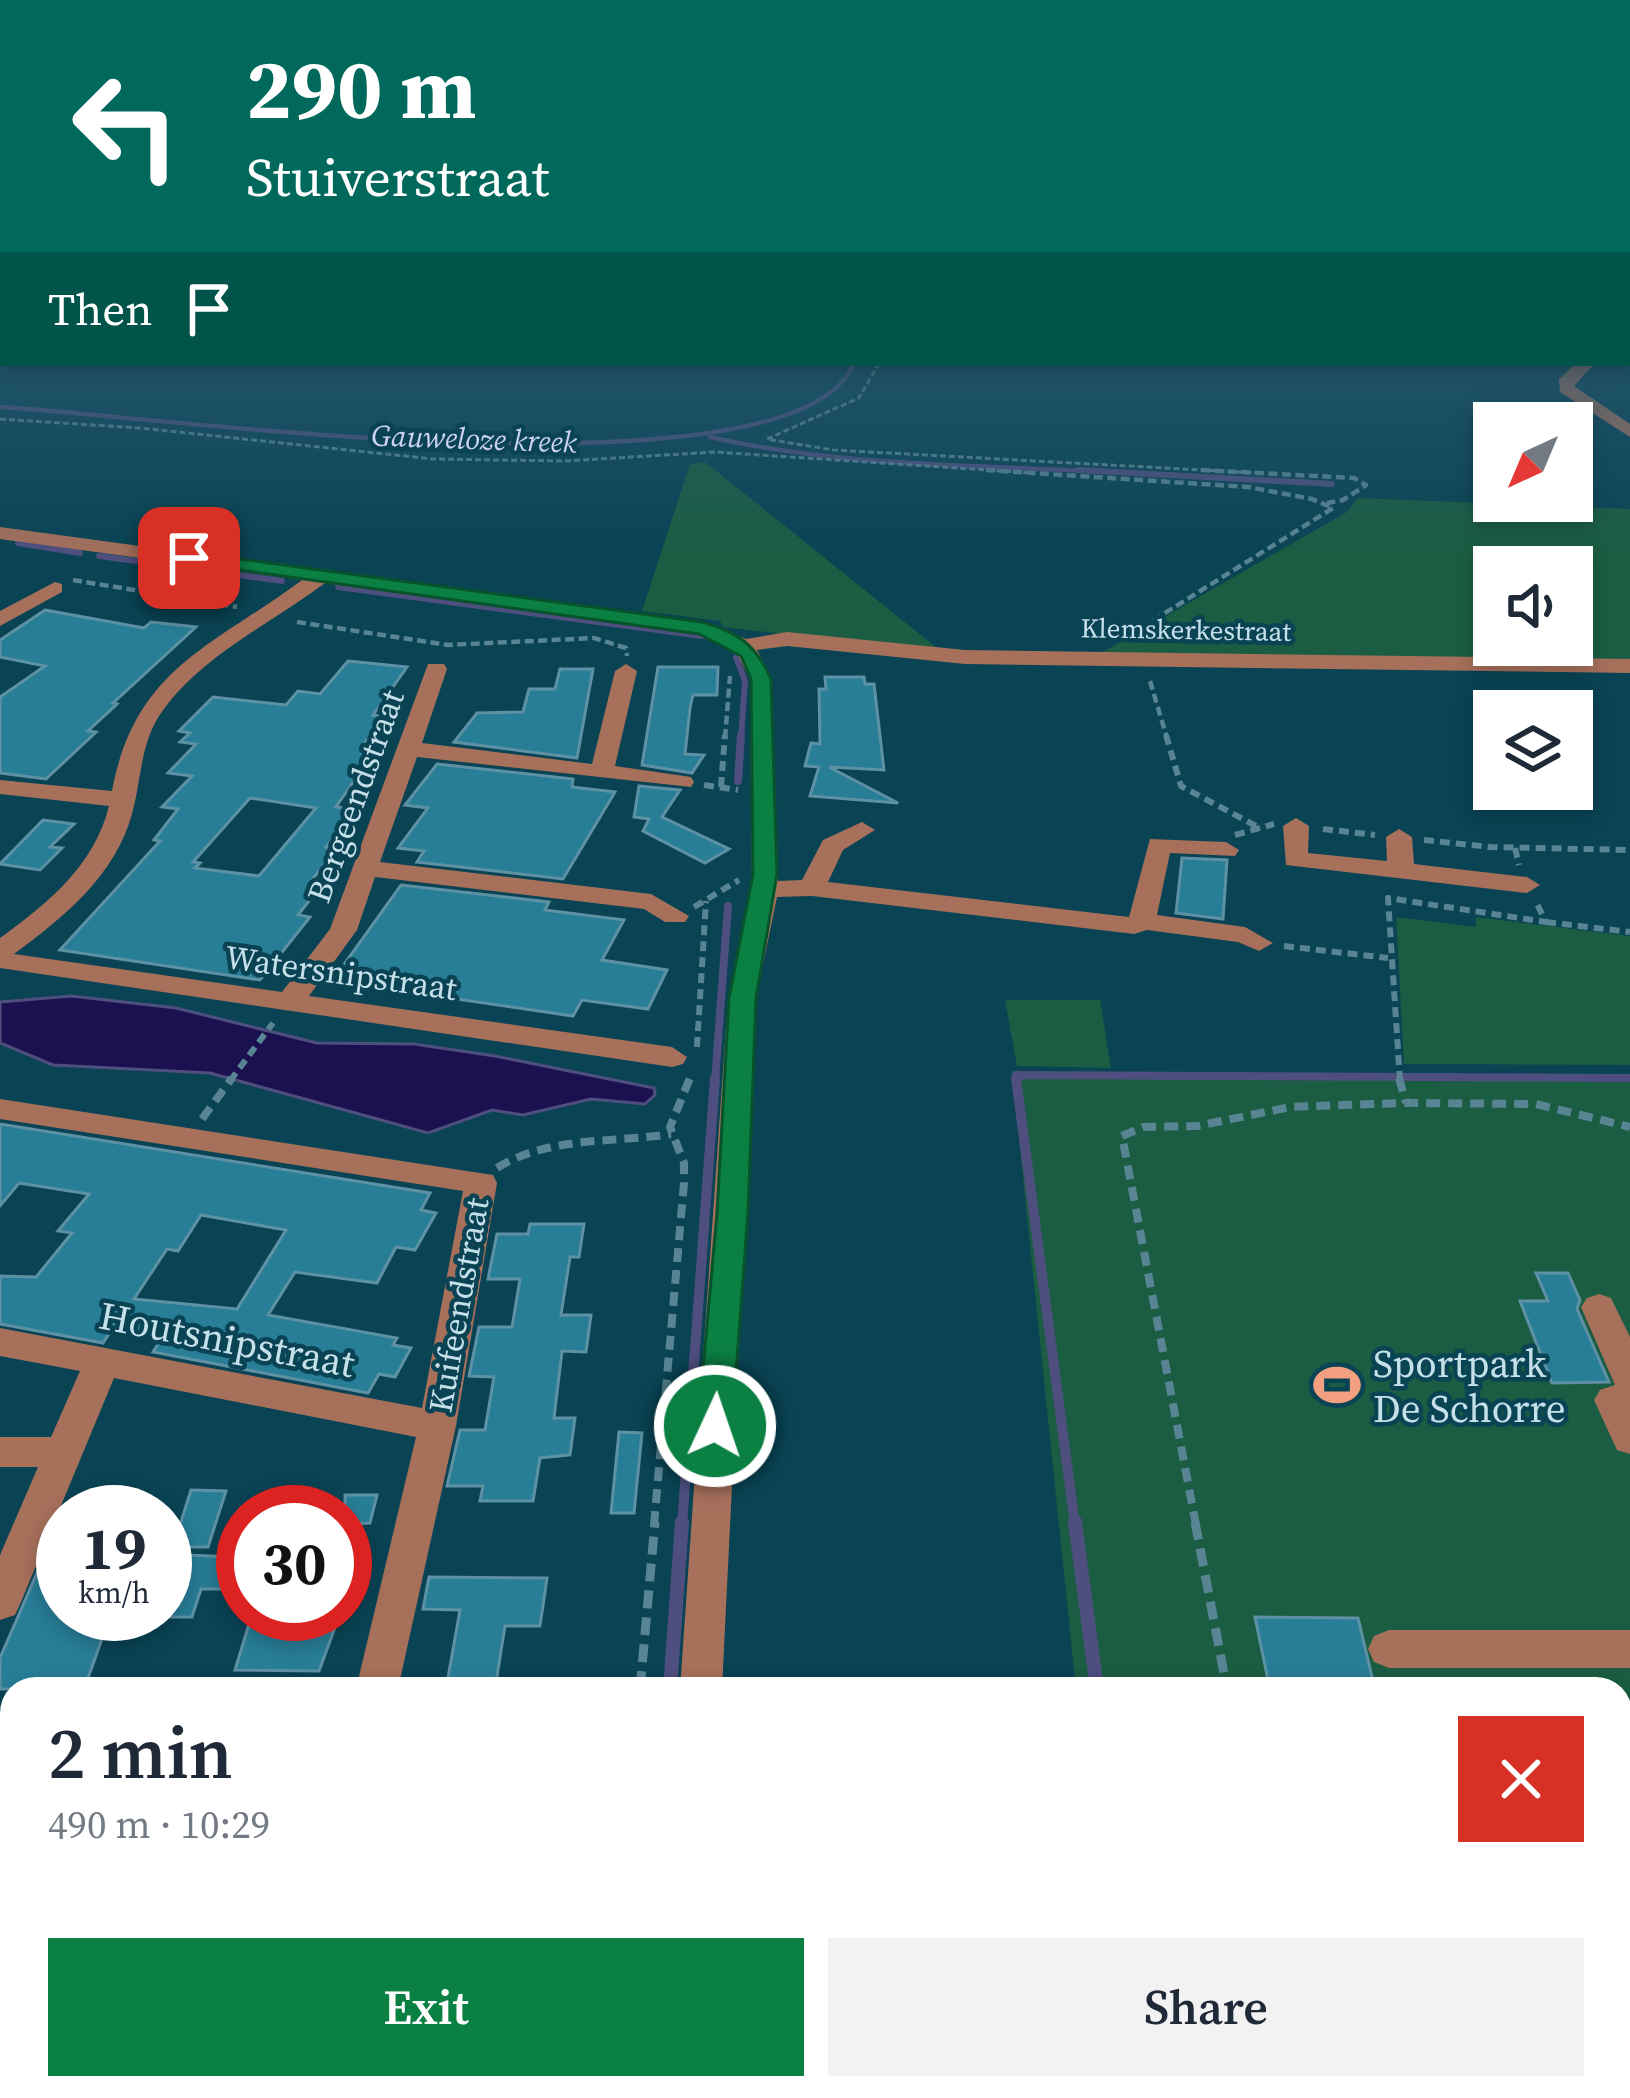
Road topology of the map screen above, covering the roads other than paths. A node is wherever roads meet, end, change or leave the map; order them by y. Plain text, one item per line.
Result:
1 (1583, 366) edge
2 (1630, 432) edge
3 (0, 533) edge
4 (321, 576) junction
5 (64, 583) road end
6 (0, 620) edge
7 (737, 656) junction
8 (1630, 665) edge
9 (436, 669) dead end
10 (626, 671) road end
11 (406, 748) junction
12 (602, 772) junction
13 (682, 782) road end
14 (0, 787) edge
15 (123, 800) junction
16 (1296, 826) dead end
17 (862, 830) dead end
18 (1400, 837) dead end
19 (1226, 850) dead end
20 (366, 868) junction
21 (1401, 871) junction
22 (1527, 885) dead end
23 (750, 886) junction
24 (812, 888) junction
25 (675, 916) dead end
26 (1142, 921) junction
27 (1259, 944) road end
28 (0, 956) edge
29 (281, 1012) junction
30 (672, 1057) dead end
31 (0, 1109) edge
32 (1599, 1307) dead end
33 (0, 1342) edge
34 (103, 1360) junction
35 (1630, 1379) edge
36 (1630, 1398) edge
37 (437, 1426) junction
38 (1630, 1439) edge
39 (0, 1452) edge
40 (65, 1452) junction
41 (0, 1602) edge
42 (1389, 1649) dead end
43 (1630, 1649) edge
44 (380, 1677) edge
45 (702, 1677) edge

1 - 2 street
3 - 4 street
4 - 7 street
4 - 15 street
5 - 6 street
7 - 8 street, Klemskerkestraat
7 - 23 street
9 - 11 street, Bergeendstraat
10 - 12 street
11 - 12 street
11 - 20 street, Bergeendstraat
12 - 13 street
14 - 15 street
15 - 28 street
16 - 21 street
17 - 24 street
18 - 21 street
19 - 26 street
20 - 25 street
20 - 29 street, Bergeendstraat
21 - 22 street
23 - 24 street
23 - 45 street
24 - 26 street
26 - 27 street
28 - 29 street, Watersnipstraat
29 - 30 street, Watersnipstraat
31 - 37 street, Kuifeendstraat
32 - 35 street
33 - 34 street, Houtsnipstraat
34 - 37 street, Houtsnipstraat
34 - 40 street
36 - 38 street
37 - 44 street, Kuifeendstraat
39 - 40 street
40 - 41 street
42 - 43 street

